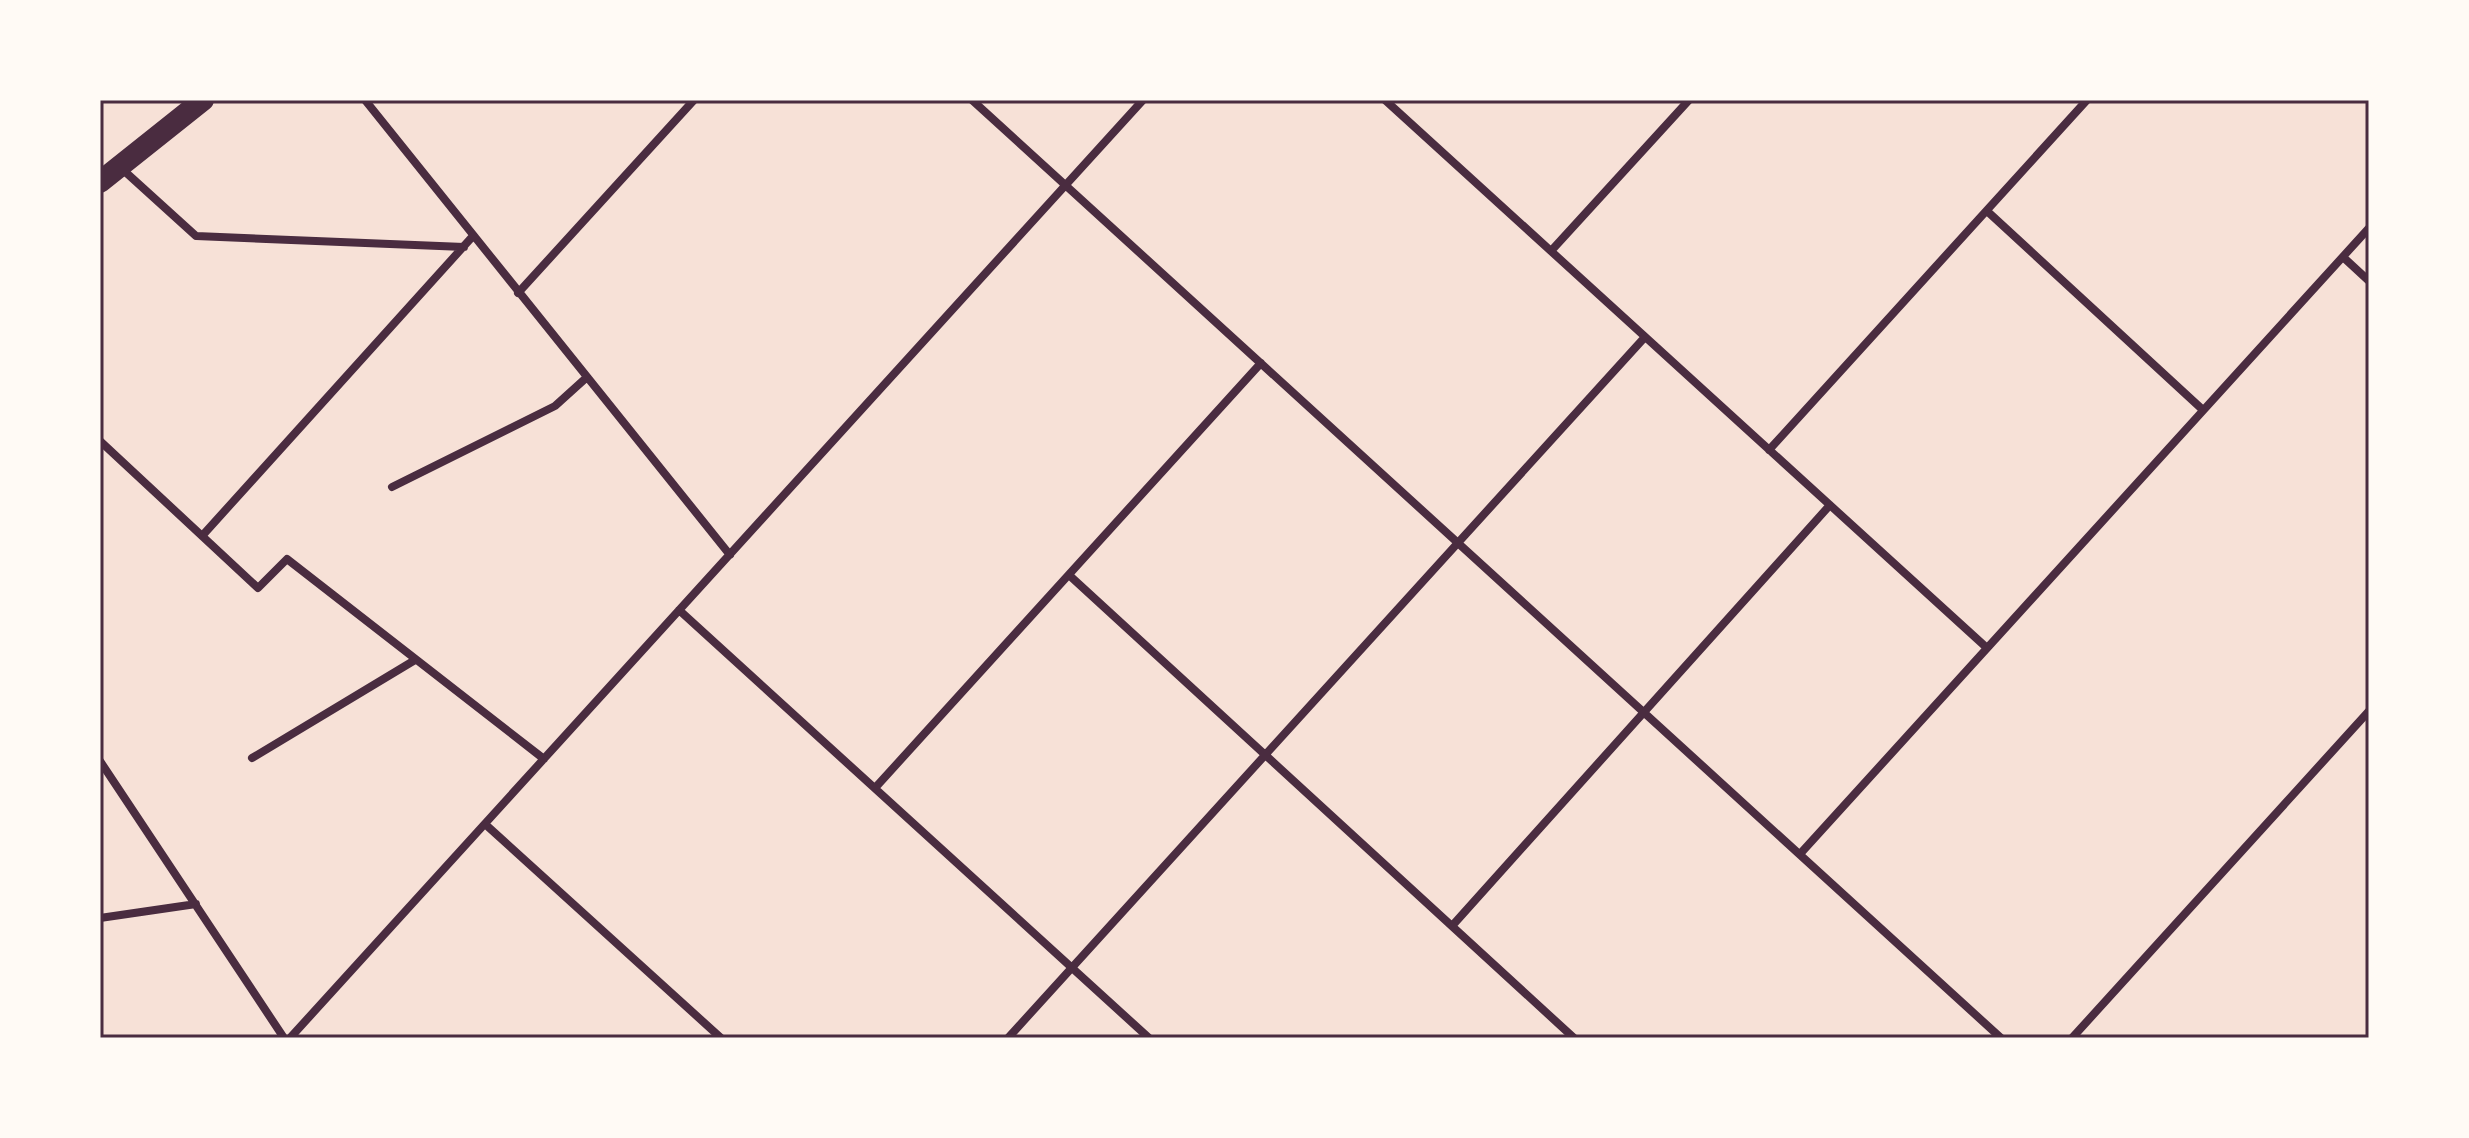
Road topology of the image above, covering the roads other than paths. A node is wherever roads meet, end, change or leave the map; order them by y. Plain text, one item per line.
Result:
1 (203, 100) edge
2 (365, 100) edge
3 (972, 100) edge
4 (1143, 100) edge
5 (1385, 100) edge
6 (1689, 100) edge
7 (2087, 100) edge
8 (689, 102) edge
9 (120, 168) junction
10 (100, 182) edge
11 (1066, 185) junction
12 (1987, 211) junction
13 (2369, 228) edge
14 (473, 236) junction
15 (464, 247) junction
16 (1551, 251) junction
17 (2343, 257) junction
18 (2369, 281) edge
19 (518, 293) junction
20 (1645, 337) junction
21 (1261, 363) junction
22 (586, 378) junction
23 (2203, 410) junction
24 (100, 441) edge
25 (1769, 450) junction
26 (392, 487) dead end
27 (1830, 505) junction
28 (202, 536) junction
29 (1458, 543) junction
30 (730, 555) junction
31 (1069, 575) junction
32 (679, 610) junction
33 (1987, 648) junction
34 (415, 660) junction
35 (2369, 711) edge
36 (1644, 712) junction
37 (1265, 754) junction
38 (252, 758) dead end
39 (544, 759) junction
40 (100, 761) edge
41 (875, 788) junction
42 (485, 824) junction
43 (1800, 854) junction
44 (196, 904) junction
45 (100, 918) edge
46 (1452, 926) junction
47 (1072, 968) junction
48 (287, 1038) edge
49 (721, 1038) edge
50 (1008, 1038) edge
51 (1149, 1038) edge
52 (1574, 1038) edge
53 (2001, 1038) edge
54 (2072, 1038) edge

1 - 9 highway
2 - 14 street
3 - 11 street
4 - 11 street
5 - 16 street
6 - 16 street
7 - 12 street
8 - 19 street
9 - 10 highway
9 - 15 street
11 - 21 street
11 - 30 street
12 - 23 street
12 - 25 street
13 - 17 street
14 - 15 street
14 - 19 street
15 - 28 street
16 - 20 street
17 - 18 street
17 - 23 street
19 - 22 street
20 - 25 street
20 - 29 street
21 - 29 street
21 - 31 street
22 - 26 street
22 - 30 street
23 - 33 street
24 - 28 street
25 - 27 street
27 - 33 street
27 - 36 street
28 - 34 street
29 - 36 street
29 - 37 street
30 - 32 street
31 - 37 street
31 - 41 street
32 - 39 street
32 - 41 street
33 - 43 street
34 - 38 street
34 - 39 street
35 - 54 street
36 - 43 street
36 - 46 street
37 - 46 street
37 - 47 street
39 - 42 street
40 - 44 street
41 - 47 street
42 - 48 street
42 - 49 street
43 - 53 street
44 - 45 street
44 - 48 street
46 - 52 street
47 - 50 street
47 - 51 street

